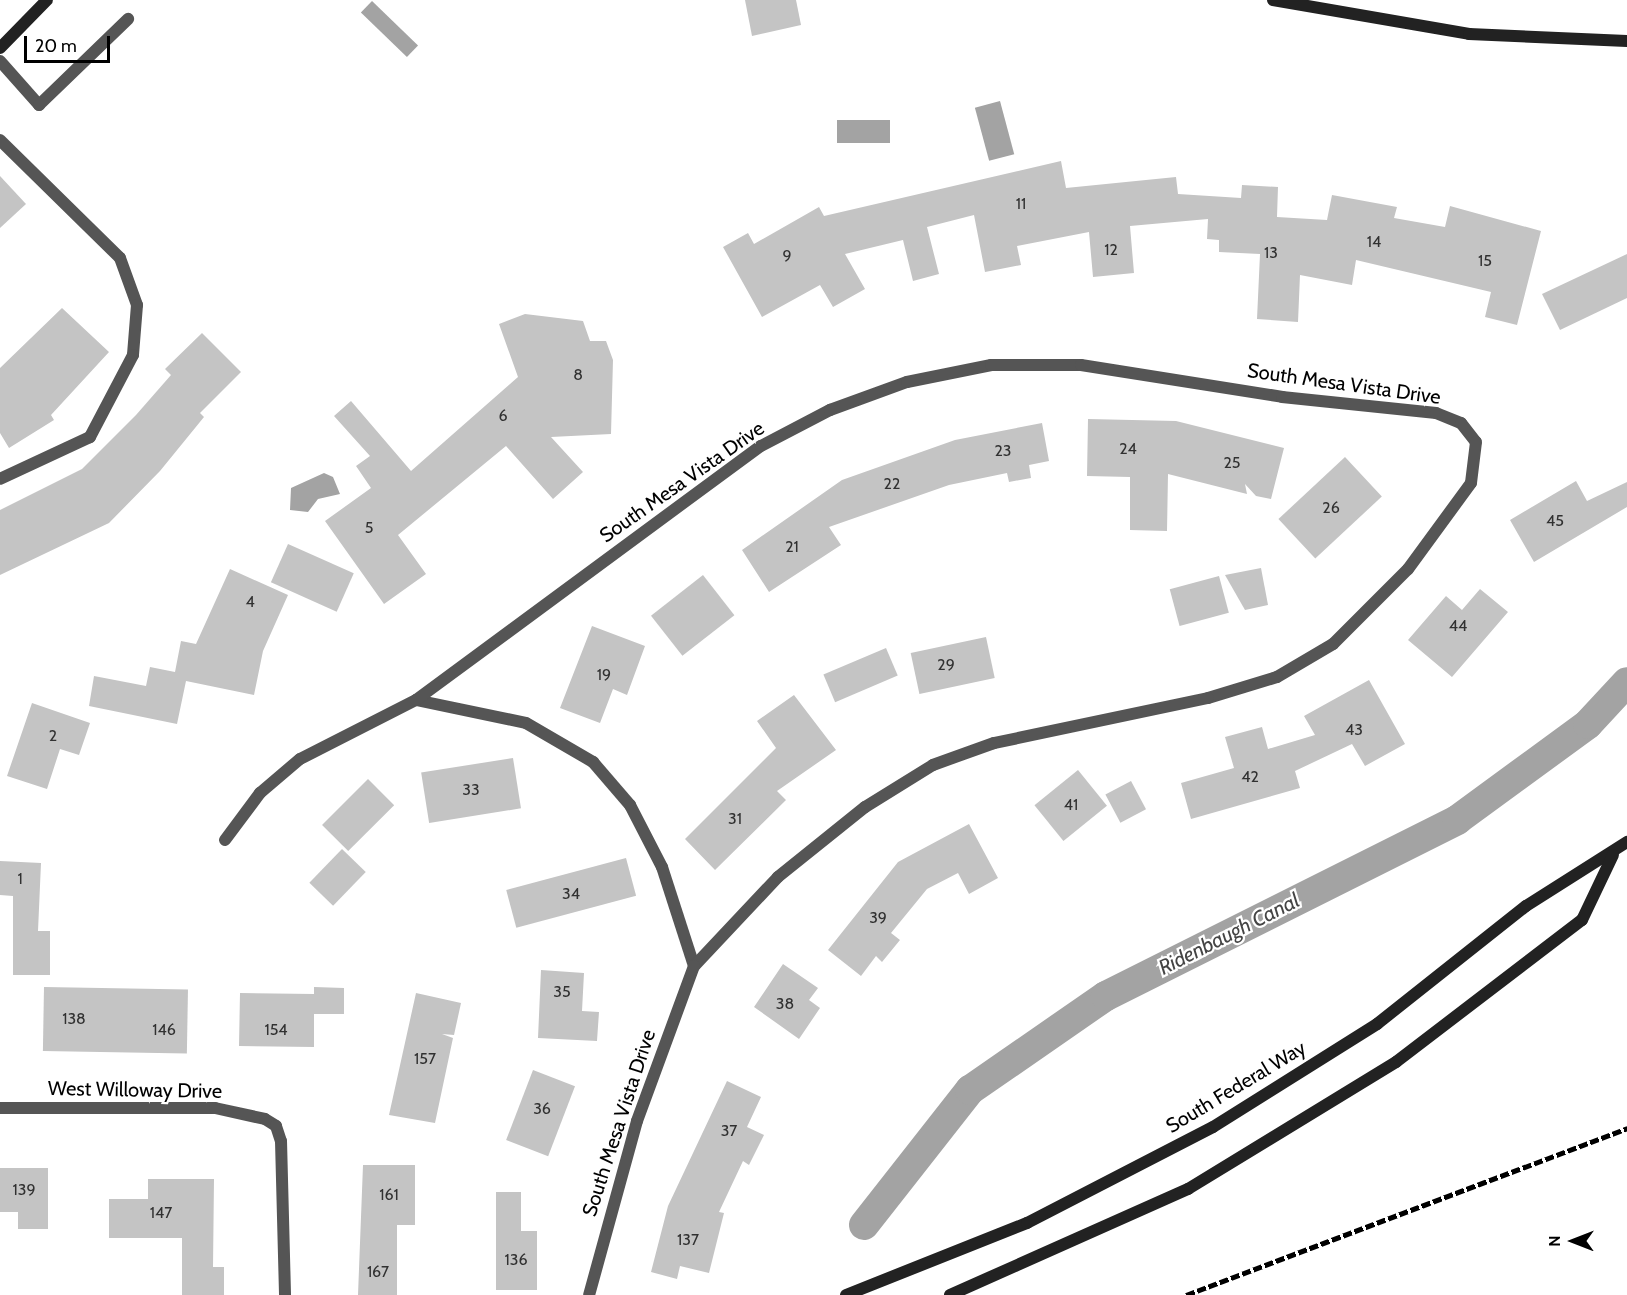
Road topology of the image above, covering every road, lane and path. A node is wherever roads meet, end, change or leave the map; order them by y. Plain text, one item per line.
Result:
1 (47, 0) edge
2 (1273, 0) edge
3 (128, 19) dead end
4 (1627, 41) edge
5 (0, 48) edge
6 (0, 61) edge
7 (0, 140) edge
8 (0, 479) edge
9 (416, 700) junction
10 (225, 840) dead end
11 (1627, 842) edge
12 (1614, 854) junction
13 (694, 966) junction
14 (0, 1108) edge
15 (285, 1295) edge
16 (589, 1295) edge
17 (846, 1295) edge
18 (950, 1295) edge

1 - 5 main road
2 - 4 main road
3 - 6 street
7 - 8 street
9 - 10 street, South Mesa Vista Drive
9 - 13 street
9 - 13 street, South Mesa Vista Drive
11 - 12 main road, South Federal Way
12 - 17 main road, South Federal Way
12 - 18 main road, South Federal Way
13 - 16 street, South Mesa Vista Drive
14 - 15 street, West Willoway Drive

